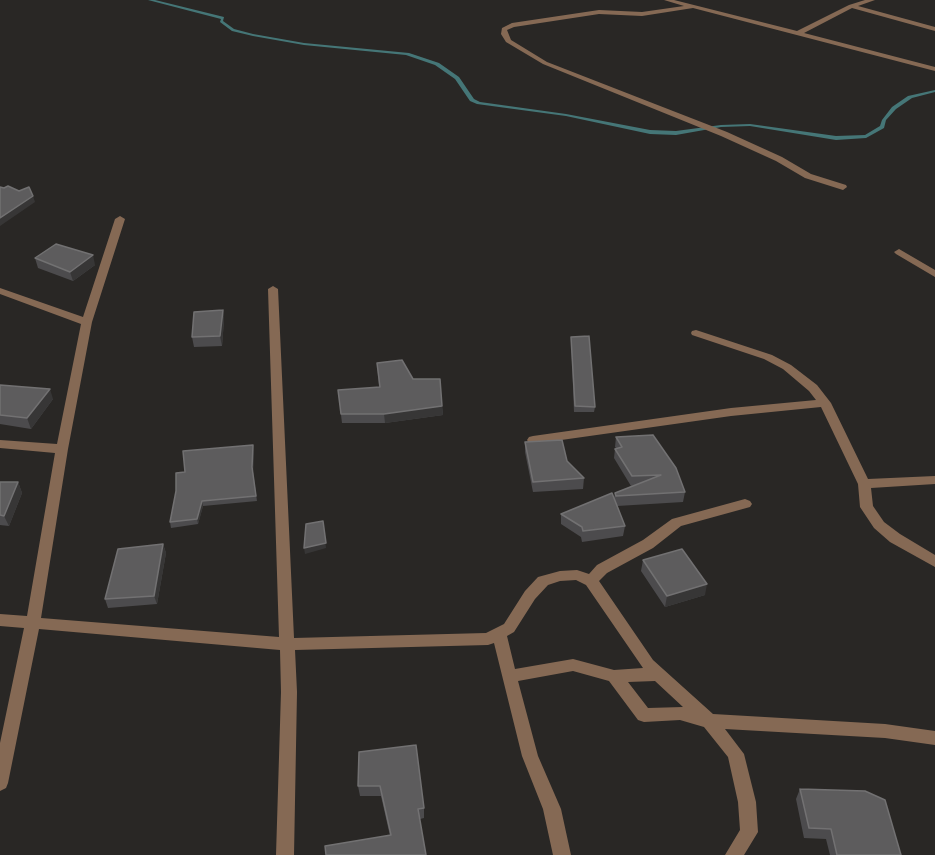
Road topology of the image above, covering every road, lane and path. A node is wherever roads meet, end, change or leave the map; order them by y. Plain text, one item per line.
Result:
1 (667, 0) edge
2 (872, 0) edge
3 (851, 6) junction
4 (691, 7) junction
5 (935, 29) edge
6 (797, 34) junction
7 (935, 69) edge
8 (843, 187) dead end
9 (120, 219) dead end
10 (899, 252) dead end
11 (935, 274) edge
12 (273, 289) dead end
13 (0, 291) edge
14 (87, 322) junction
15 (696, 333) dead end
16 (825, 403) junction
17 (533, 440) edge
18 (0, 444) edge
19 (62, 449) junction
20 (935, 480) edge
21 (864, 484) junction
22 (745, 504) dead end
23 (935, 562) edge
24 (591, 581) junction
25 (0, 620) edge
26 (33, 622) junction
27 (500, 635) junction
28 (285, 645) junction
29 (659, 674) junction
30 (510, 676) junction
31 (614, 676) junction
32 (709, 721) junction
33 (935, 738) edge
34 (0, 783) edge
35 (285, 855) edge
36 (562, 855) edge
37 (734, 855) edge

1 - 4 street
2 - 3 street
3 - 5 street
3 - 6 street
4 - 6 street
4 - 8 street
6 - 7 street
9 - 14 street
10 - 11 street
12 - 28 street
13 - 14 street
14 - 19 street
15 - 16 street
16 - 17 street
16 - 21 street
18 - 19 street
19 - 26 street
20 - 21 street
21 - 23 street
22 - 24 street
24 - 27 street
24 - 29 street
25 - 26 street
26 - 28 street
26 - 34 street
27 - 28 street
27 - 30 street
28 - 35 street
29 - 31 street
29 - 32 street
30 - 31 street
30 - 36 street
31 - 32 street
32 - 33 street
32 - 37 street

